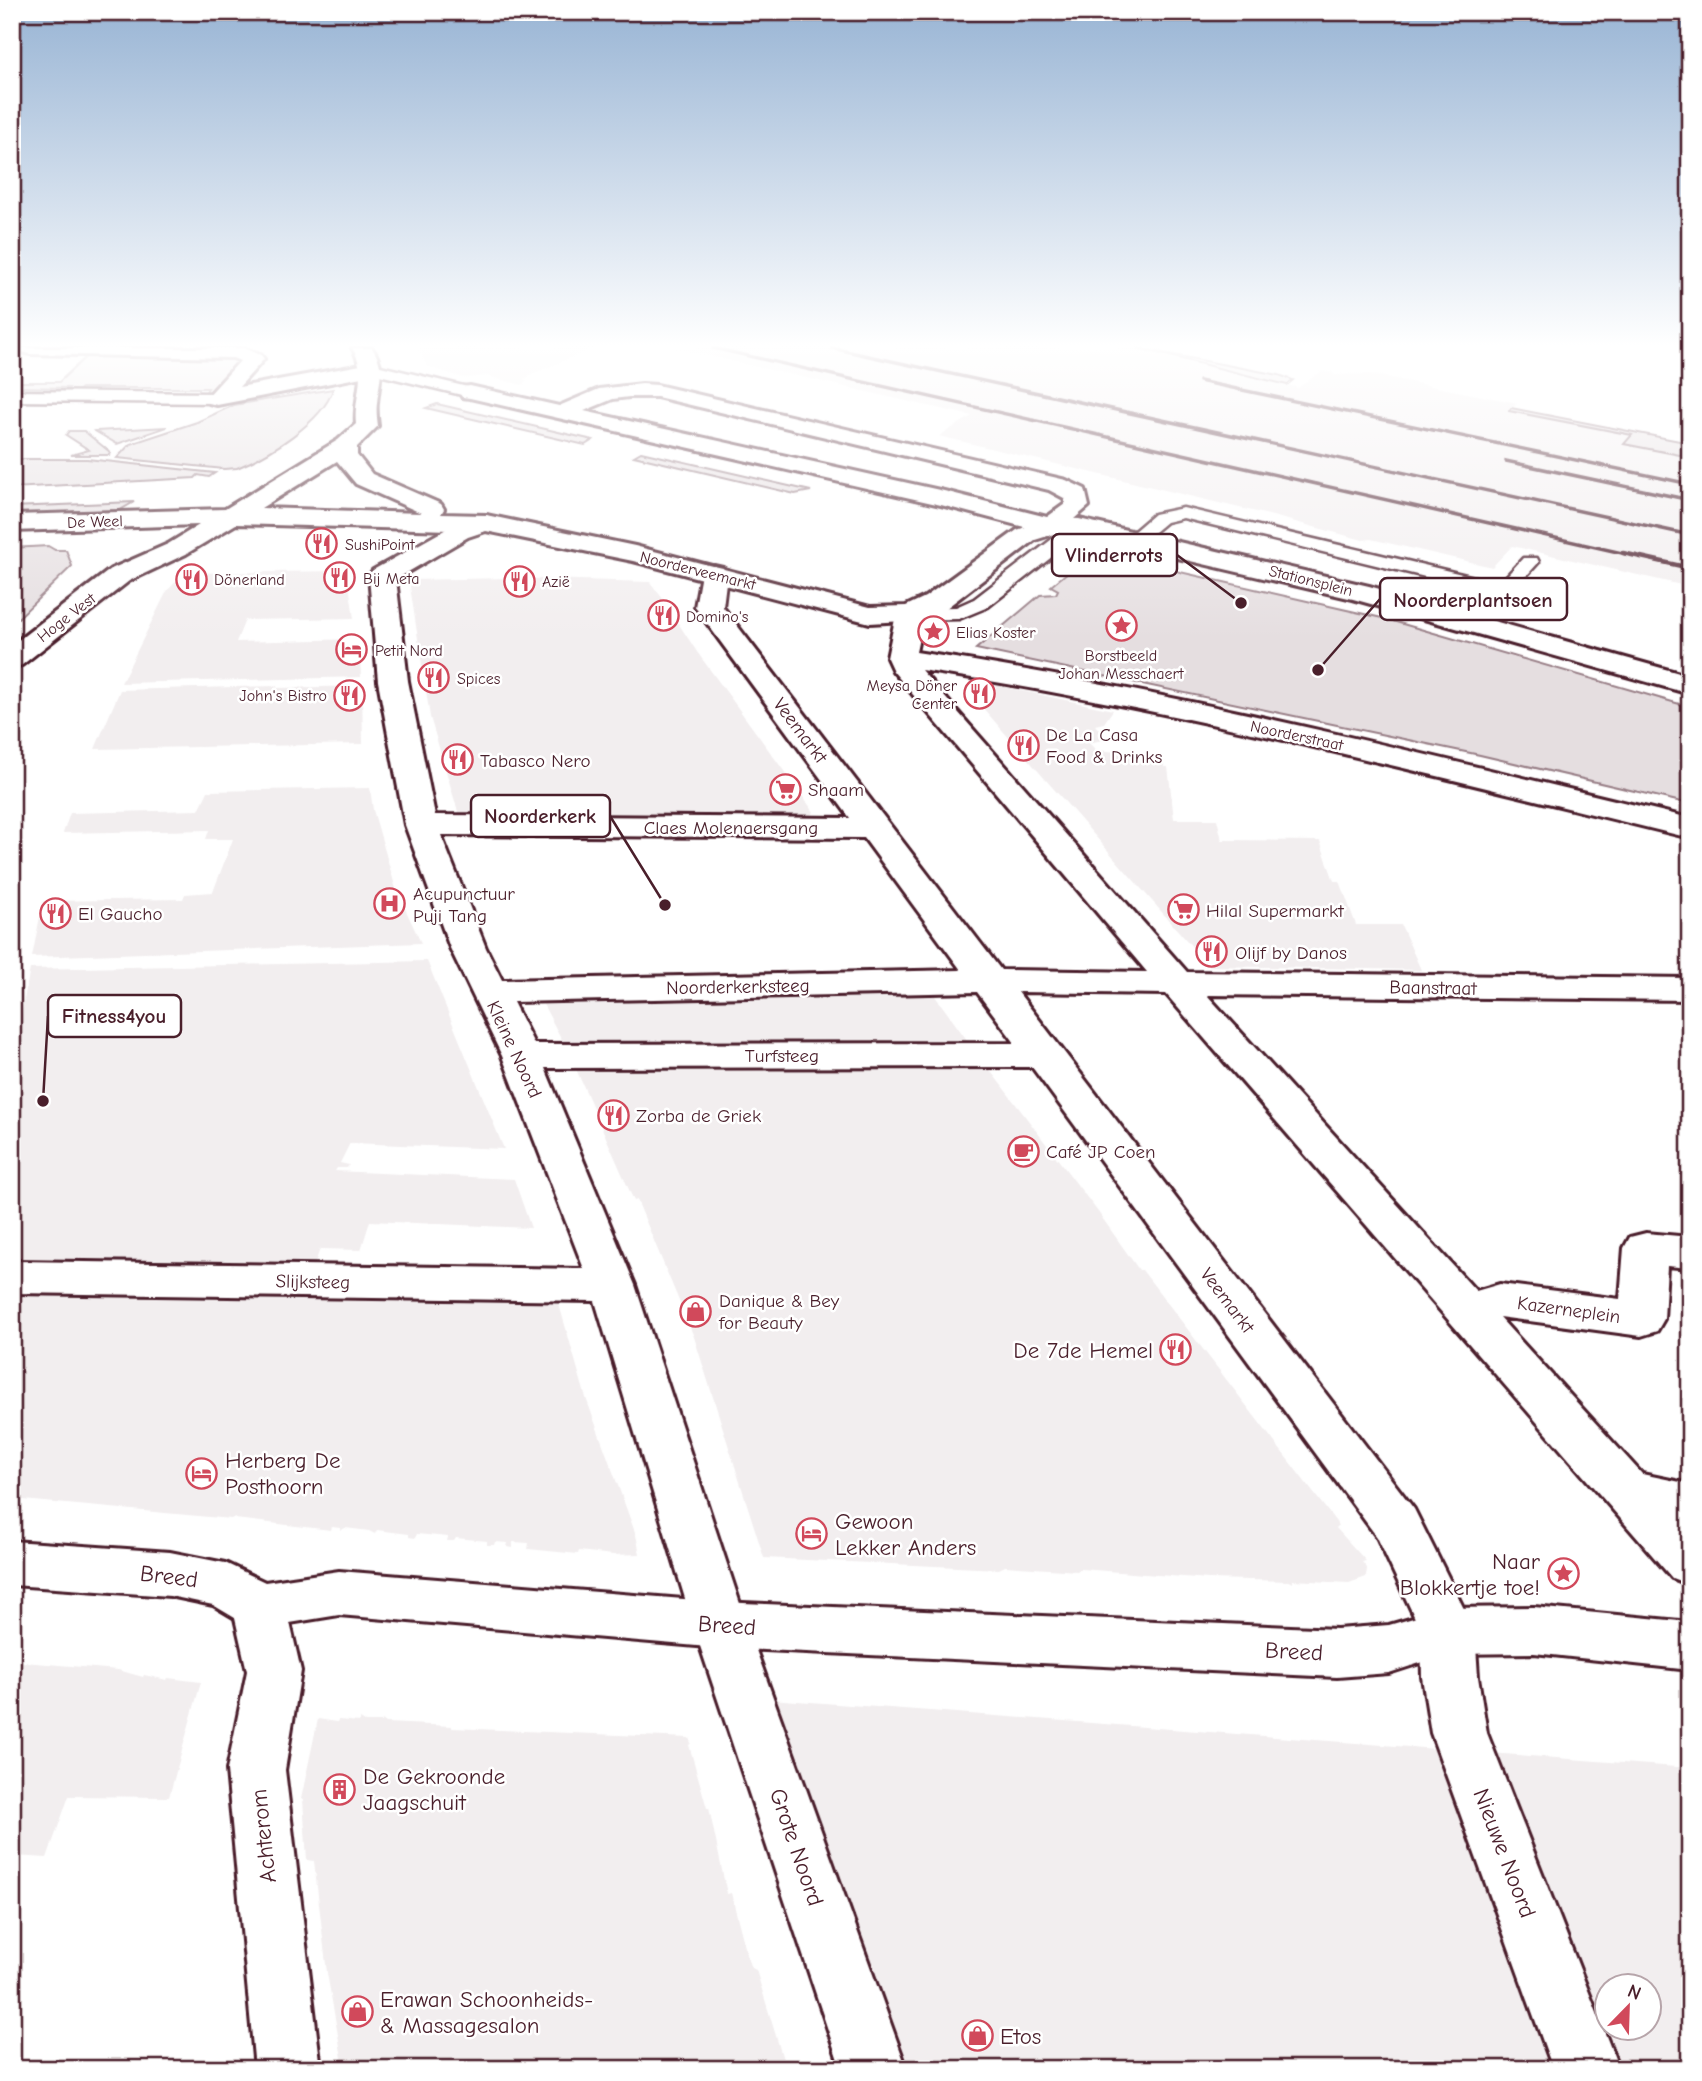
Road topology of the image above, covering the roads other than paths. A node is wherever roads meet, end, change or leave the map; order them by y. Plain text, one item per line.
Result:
1 (328, 445) edge
2 (344, 445) edge
3 (709, 445) edge
4 (887, 445) edge
5 (214, 496) junction
6 (261, 497) junction
7 (12, 503) edge
8 (432, 509) junction
9 (231, 515) junction
10 (178, 517) junction
11 (12, 523) edge
12 (486, 523) junction
13 (1051, 526) junction
14 (1079, 527) junction
15 (1135, 538) junction
16 (1530, 562) dead end
17 (714, 574) junction
18 (120, 575) junction
19 (1504, 590) junction
20 (910, 614) junction
21 (1474, 622) junction
22 (901, 658) junction
23 (12, 659) edge
24 (1690, 685) edge
25 (421, 825) junction
26 (873, 828) junction
27 (1690, 828) edge
28 (987, 981) junction
29 (1177, 984) junction
30 (1690, 989) edge
31 (488, 991) junction
32 (1043, 1055) junction
33 (522, 1056) junction
34 (1690, 1253) edge
35 (12, 1277) edge
36 (613, 1285) junction
37 (1467, 1311) junction
38 (1626, 1491) junction
39 (1690, 1505) edge
40 (12, 1563) edge
41 (1690, 1563) edge
42 (259, 1605) junction
43 (720, 1625) junction
44 (1448, 1631) junction
45 (1690, 1646) edge
46 (288, 2069) edge
47 (874, 2069) edge
48 (1586, 2069) edge

1 - 6 street, Hoge Vest
2 - 8 street, Noorderveemarkt
3 - 13 street
4 - 13 street
5 - 6 street, De Weel
5 - 7 street, De Weel
5 - 10 street, Hoge Vest
6 - 8 street, Noorderveemarkt
6 - 9 street, Hoge Vest
8 - 12 street, Noorderveemarkt
9 - 10 street, De Weel
9 - 12 street, Noorderveemarkt
9 - 18 street, Hoge Vest
10 - 11 street, De Weel
10 - 18 street, Hoge Vest
12 - 17 street, Noorderveemarkt
12 - 25 street, Kleine Noord
13 - 14 street, Stationsplein
13 - 20 street, Noorderveemarkt
14 - 15 street, Stationsplein
14 - 20 lane, Noorderveemarkt
15 - 19 lane
15 - 21 street, Stationsplein
16 - 19 lane
17 - 20 street, Noorderveemarkt
17 - 26 street, Veemarkt
18 - 23 street, Hoge Vest
19 - 21 lane
20 - 22 street
21 - 24 street, Stationsplein
22 - 27 street, Noorderstraat
22 - 29 street
25 - 26 street, Claes Molenaersgang
25 - 31 street, Kleine Noord
26 - 28 street, Veemarkt
28 - 29 street
28 - 31 street, Noorderkerksteeg
28 - 32 street, Veemarkt
29 - 30 street, Baanstraat
29 - 37 street
31 - 33 street, Kleine Noord
32 - 33 street, Turfsteeg
32 - 44 street, Veemarkt
33 - 36 street, Kleine Noord
34 - 37 street, Kazerneplein
35 - 36 street, Slijksteeg
36 - 43 street, Kleine Noord
37 - 38 street
38 - 39 street
38 - 41 street
40 - 42 street, Breed
42 - 43 street, Breed
42 - 46 street, Achterom
43 - 44 street, Breed
43 - 47 street, Grote Noord
44 - 45 street, Breed
44 - 48 street, Nieuwe Noord

